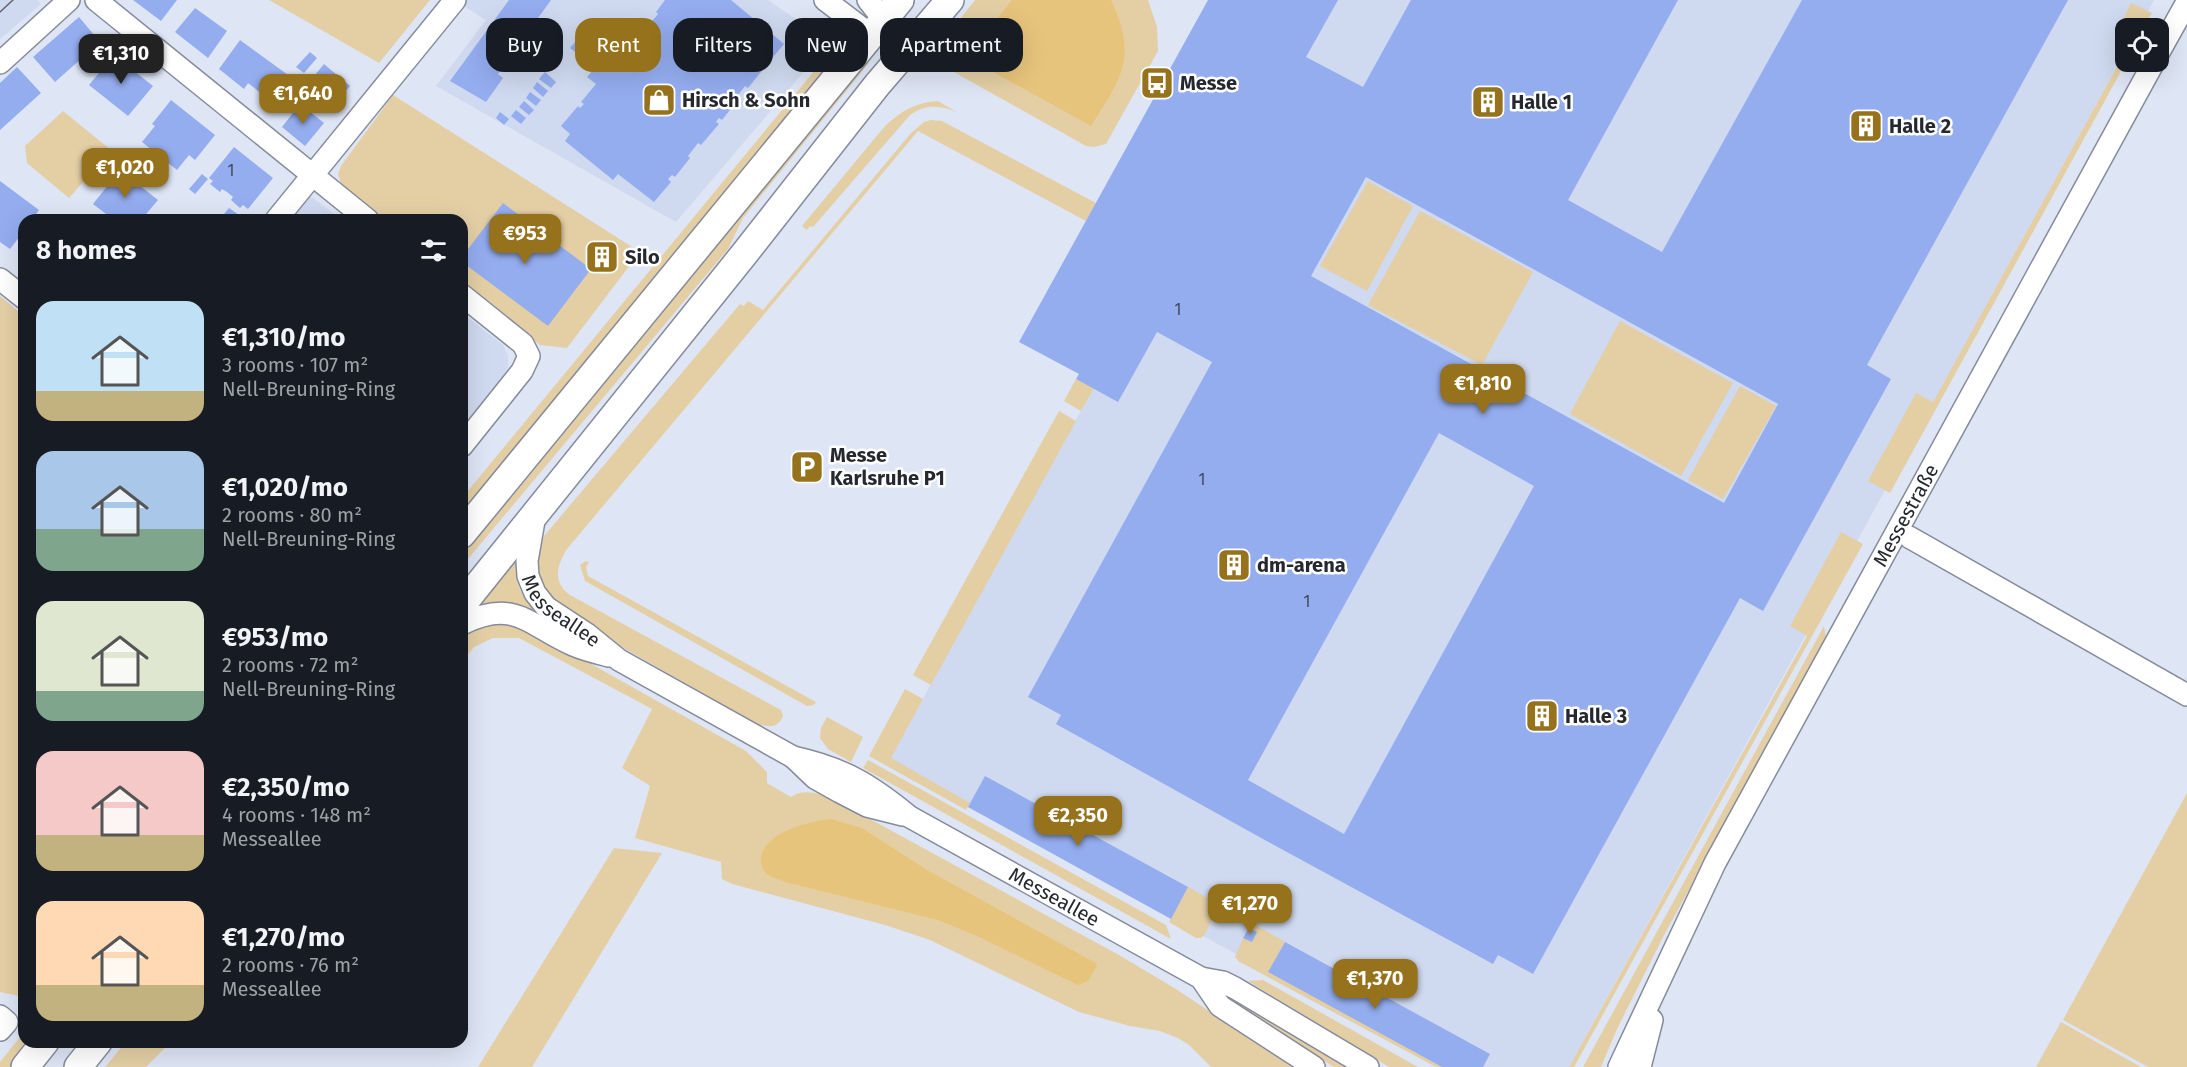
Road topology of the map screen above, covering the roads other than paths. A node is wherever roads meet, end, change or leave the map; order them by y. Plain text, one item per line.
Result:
1 (69, 0) edge
2 (96, 0) edge
3 (455, 0) edge
4 (825, 0) edge
5 (950, 0) edge
6 (2187, 2) edge
7 (899, 18) edge
8 (880, 19) edge
9 (880, 32) edge
10 (2169, 34) edge
11 (0, 63) edge
12 (880, 68) edge
13 (2149, 72) edge
14 (312, 176) junction
15 (281, 214) edge
16 (360, 214) edge
17 (0, 279) edge
18 (18, 293) edge
19 (468, 300) edge
20 (468, 438) edge
21 (535, 514) junction
22 (468, 527) edge
23 (1909, 537) dead end
24 (468, 598) edge
25 (468, 621) edge
26 (619, 660) junction
27 (2187, 695) edge
28 (1664, 973) junction
29 (1201, 978) junction
30 (0, 1016) edge
31 (0, 1030) edge
32 (40, 1048) edge
33 (93, 1048) edge
34 (25, 1067) edge
35 (78, 1067) edge
36 (1314, 1067) edge
37 (1368, 1067) edge
38 (1619, 1067) edge
39 (1640, 1067) edge

1 - 11 street
2 - 14 street
3 - 14 street
4 - 8 street
5 - 7 main road
6 - 10 street
9 - 22 main road
12 - 21 main road
13 - 28 street, Messestraße
14 - 15 street
14 - 16 street
17 - 18 street
19 - 20 street
21 - 24 main road
21 - 26 street, Messeallee
23 - 27 street
25 - 26 street, Messeallee
26 - 29 street, Messeallee
28 - 38 street, Messestraße
28 - 39 street, Messestraße
29 - 36 street, Messeallee
29 - 37 street, Messeallee
30 - 31 street
32 - 34 main road
33 - 35 main road

